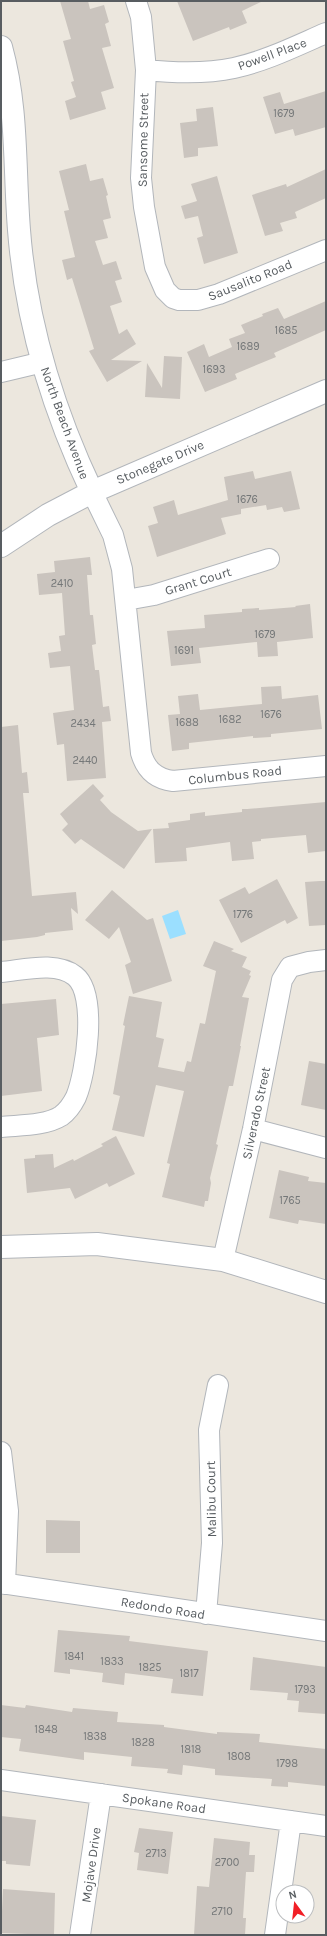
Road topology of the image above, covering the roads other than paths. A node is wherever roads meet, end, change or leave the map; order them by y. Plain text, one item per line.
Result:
1 (136, 1) edge
2 (326, 33) edge
3 (1, 47) edge
4 (146, 70) junction
5 (7, 113) edge
6 (326, 250) edge
7 (173, 298) joint
8 (42, 362) junction
9 (1, 372) edge
10 (326, 391) edge
11 (92, 492) junction
12 (1, 546) edge
13 (269, 559) dead end
14 (126, 600) junction
15 (326, 766) edge
16 (148, 769) joint
17 (326, 960) edge
18 (1, 972) edge
19 (1, 1127) edge
20 (253, 1129) junction
21 (326, 1148) edge
22 (1, 1247) edge
23 (223, 1260) junction
24 (326, 1292) edge
25 (218, 1385) dead end
26 (1, 1452) edge
27 (3, 1584) edge
28 (206, 1614) junction
29 (326, 1631) edge
30 (1, 1780) edge
31 (101, 1794) junction
32 (291, 1821) junction
33 (326, 1826) edge
34 (80, 1935) edge
35 (275, 1935) edge

1 - 4 street, Sansome Street
2 - 4 street, Powell Place
3 - 5 street, North Beach Avenue
4 - 7 street, Sansome Street
5 - 8 street, North Beach Avenue
6 - 7 street, Sausalito Road
8 - 9 street
8 - 11 street, North Beach Avenue
10 - 11 street, Stonegate Drive
11 - 12 street, Stonegate Drive
11 - 14 street, North Beach Avenue
13 - 14 street, Grant Court
14 - 16 street, North Beach Avenue
15 - 16 street, Columbus Road
17 - 20 street, Silverado Street
18 - 19 street
20 - 21 street
20 - 23 street, Silverado Street
22 - 23 street
23 - 24 street
25 - 28 street, Malibu Court
26 - 27 street
27 - 28 street, Redondo Road
28 - 29 street, Redondo Road
30 - 31 street, Spokane Road
31 - 32 street, Spokane Road
31 - 34 street, Mojave Drive
32 - 33 street, Spokane Road
32 - 35 street

